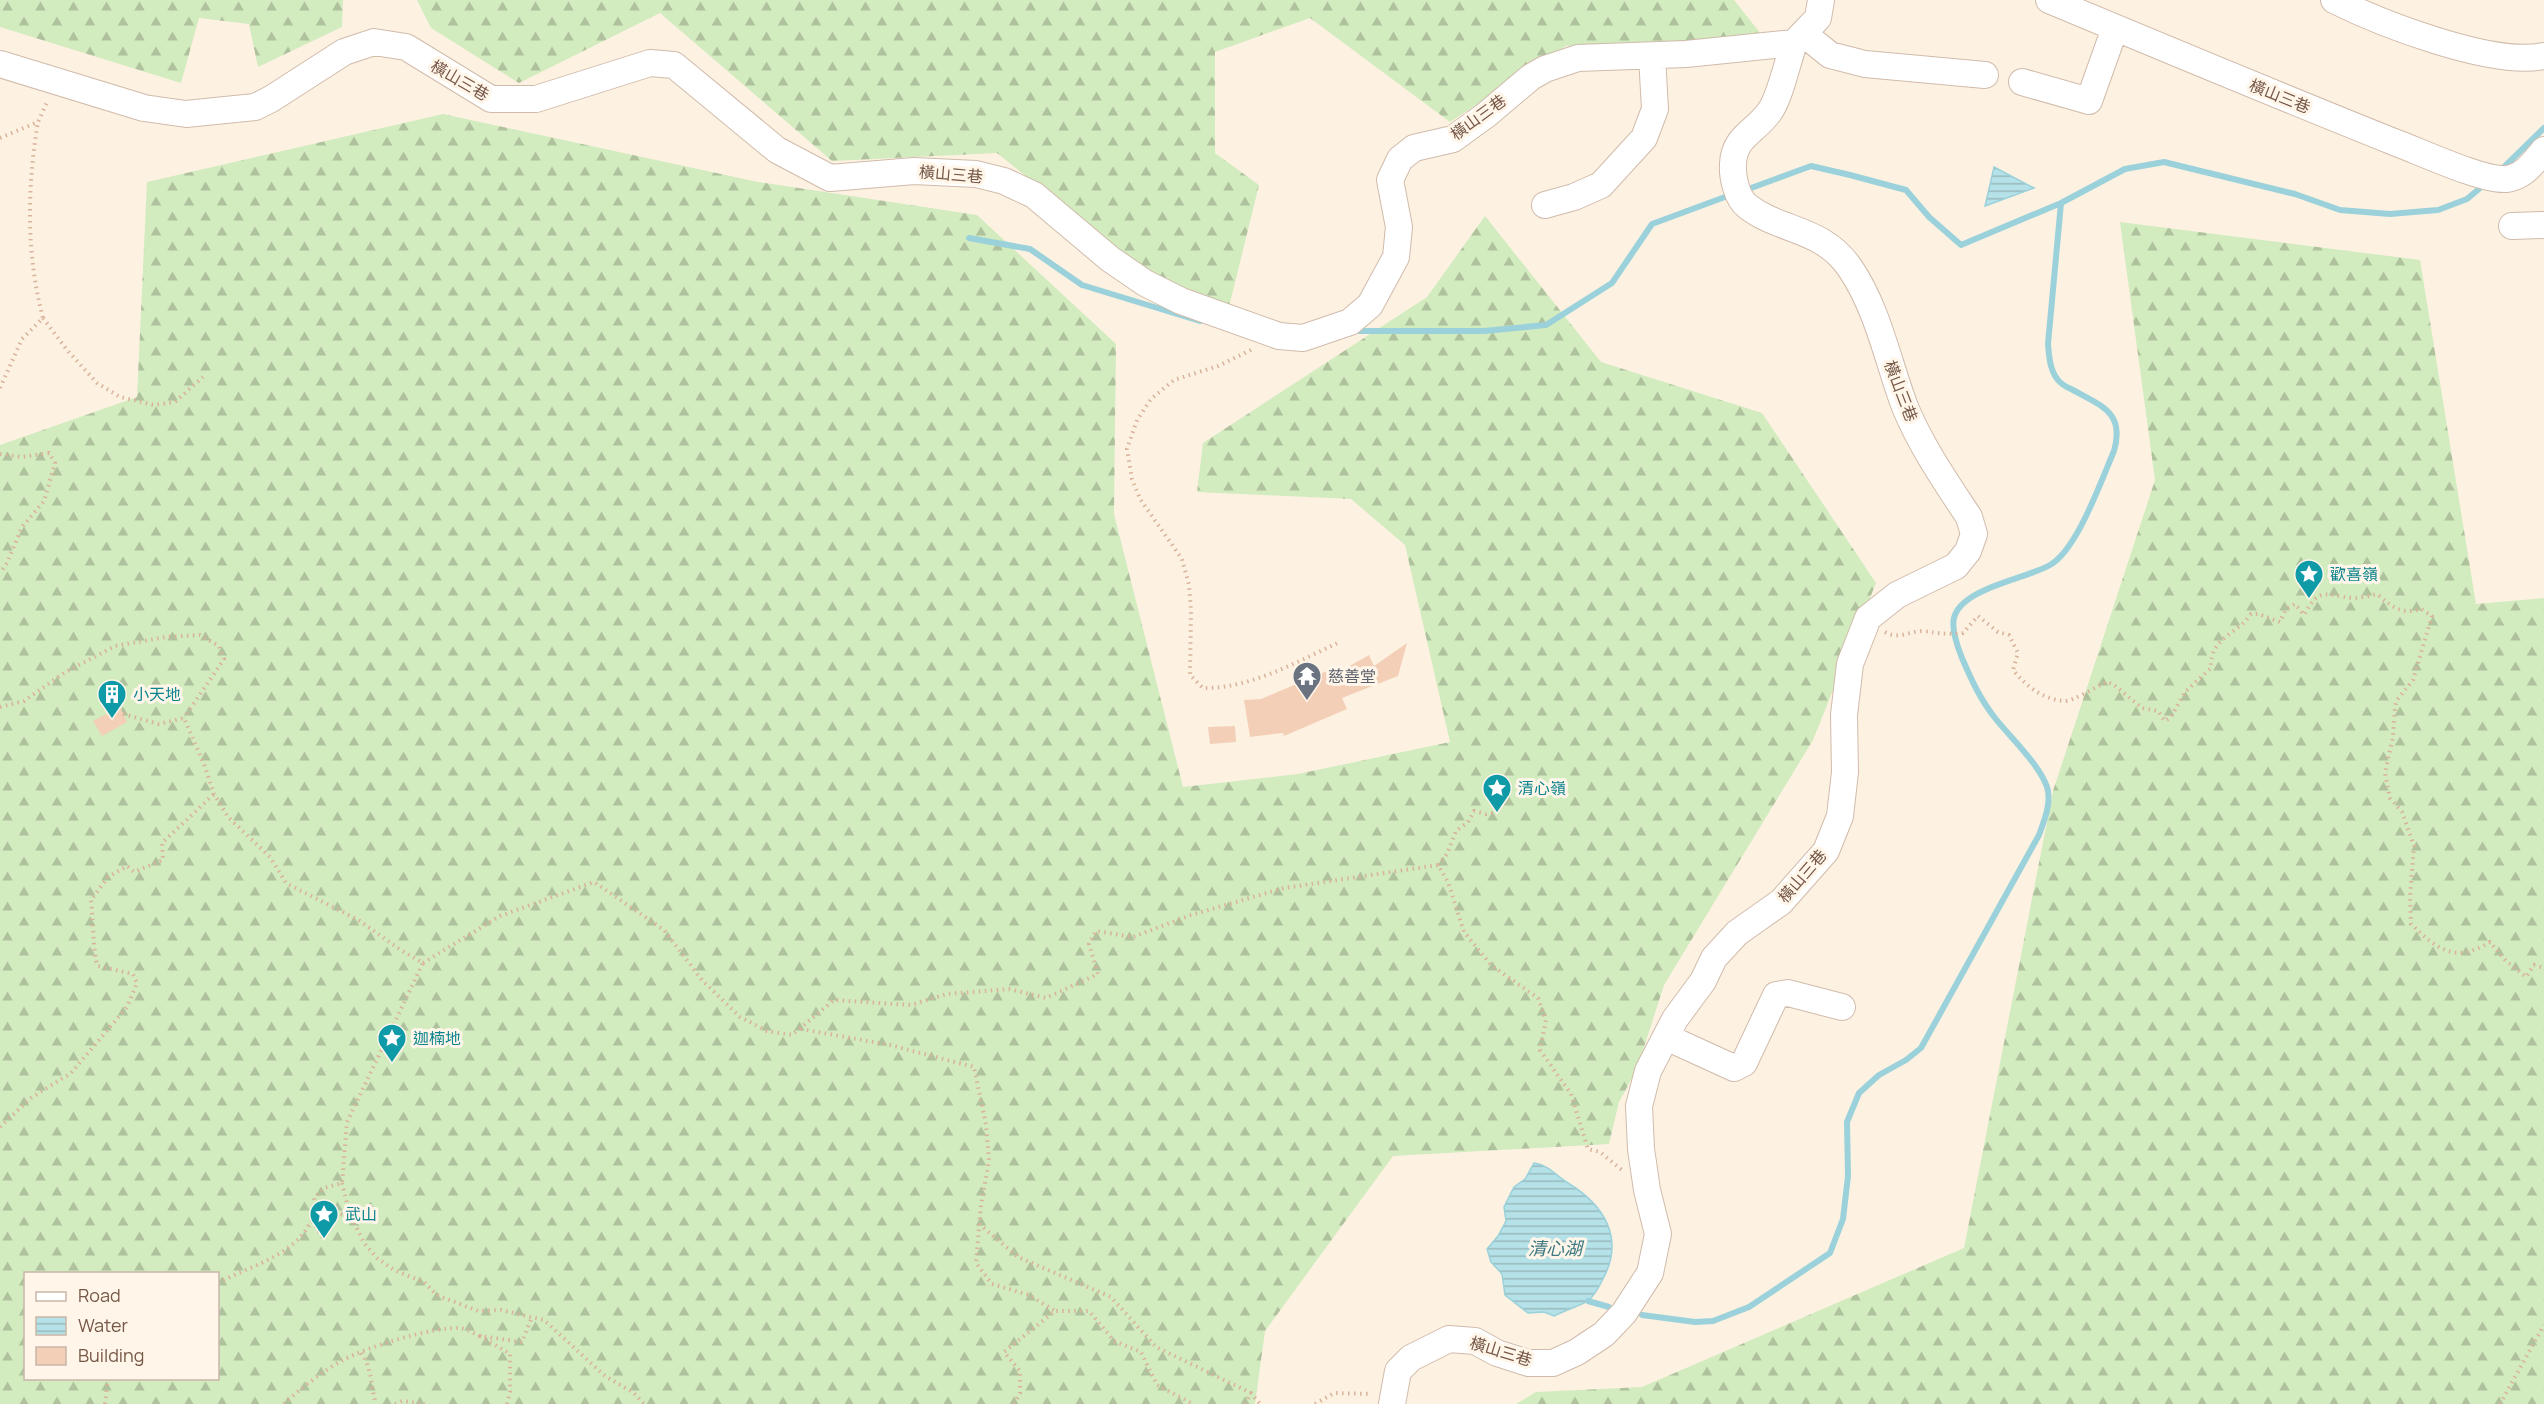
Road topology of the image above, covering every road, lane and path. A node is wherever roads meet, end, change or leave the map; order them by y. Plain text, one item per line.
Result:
1 (1821, 0) edge
2 (2049, 0) edge
3 (2334, 0) edge
4 (2115, 28) junction
5 (1799, 38) junction
6 (1652, 56) junction
7 (2544, 56) edge
8 (0, 64) edge
9 (1985, 75) dead end
10 (58, 81) junction
11 (2022, 82) dead end
12 (38, 122) junction
13 (0, 138) edge
14 (2544, 150) edge
15 (1545, 205) dead end
16 (2544, 225) edge
17 (2512, 226) dead end
18 (44, 318) junction
19 (1279, 336) junction
20 (203, 377) dead end
21 (0, 388) edge
22 (0, 454) edge
23 (0, 573) edge
24 (1868, 618) junction
25 (1340, 642) dead end
26 (0, 707) edge
27 (123, 714) dead end
28 (184, 718) junction
29 (214, 794) junction
30 (1498, 812) dead end
31 (1438, 865) junction
32 (423, 963) junction
33 (2544, 968) edge
34 (1842, 1007) dead end
35 (800, 1029) junction
36 (1666, 1037) junction
37 (0, 1127) edge
38 (342, 1183) junction
39 (1647, 1190) junction
40 (316, 1209) junction
41 (351, 1216) junction
42 (312, 1221) junction
43 (979, 1224) junction
44 (324, 1239) dead end
45 (219, 1283) edge
46 (1055, 1311) junction
47 (532, 1317) junction
48 (2544, 1325) edge
49 (480, 1336) junction
50 (361, 1353) junction
51 (108, 1380) edge
52 (1251, 1393) junction
53 (1393, 1400) edge
54 (105, 1404) edge
55 (284, 1404) edge
56 (376, 1404) edge
57 (395, 1404) edge
58 (425, 1404) edge
59 (507, 1404) edge
60 (644, 1404) edge
61 (1014, 1404) edge
62 (1193, 1404) edge
63 (1245, 1404) edge
64 (1260, 1404) edge
65 (1315, 1404) edge
66 (2500, 1404) edge

1 - 5 lane
2 - 4 lane, 橫山三巷
3 - 7 lane
4 - 11 lane
4 - 14 lane, 橫山三巷
5 - 6 lane, 橫山三巷
5 - 9 lane
5 - 24 lane, 橫山三巷
6 - 15 lane
6 - 19 lane, 橫山三巷
8 - 10 lane, 橫山三巷
10 - 12 path
10 - 19 lane, 橫山三巷
12 - 13 path
12 - 18 path
16 - 17 lane
18 - 20 path
18 - 21 path
19 - 25 path
22 - 23 path
24 - 33 path
24 - 36 lane, 橫山三巷
26 - 28 path
27 - 28 path
28 - 29 path
29 - 32 path
29 - 37 path
30 - 31 path
31 - 35 path
31 - 39 path
32 - 35 path
32 - 38 path
34 - 36 lane
35 - 43 path
36 - 39 lane, 橫山三巷
38 - 40 path
38 - 41 path
39 - 53 lane, 橫山三巷
40 - 41 path
40 - 42 path
41 - 47 path
42 - 44 path
42 - 45 path
43 - 46 path
43 - 52 path
46 - 61 path
46 - 62 path
47 - 49 path
47 - 60 path
48 - 66 path
49 - 50 path
49 - 59 path
50 - 55 path
50 - 56 path
51 - 54 path
52 - 63 path
52 - 64 path
53 - 65 path
57 - 58 path

